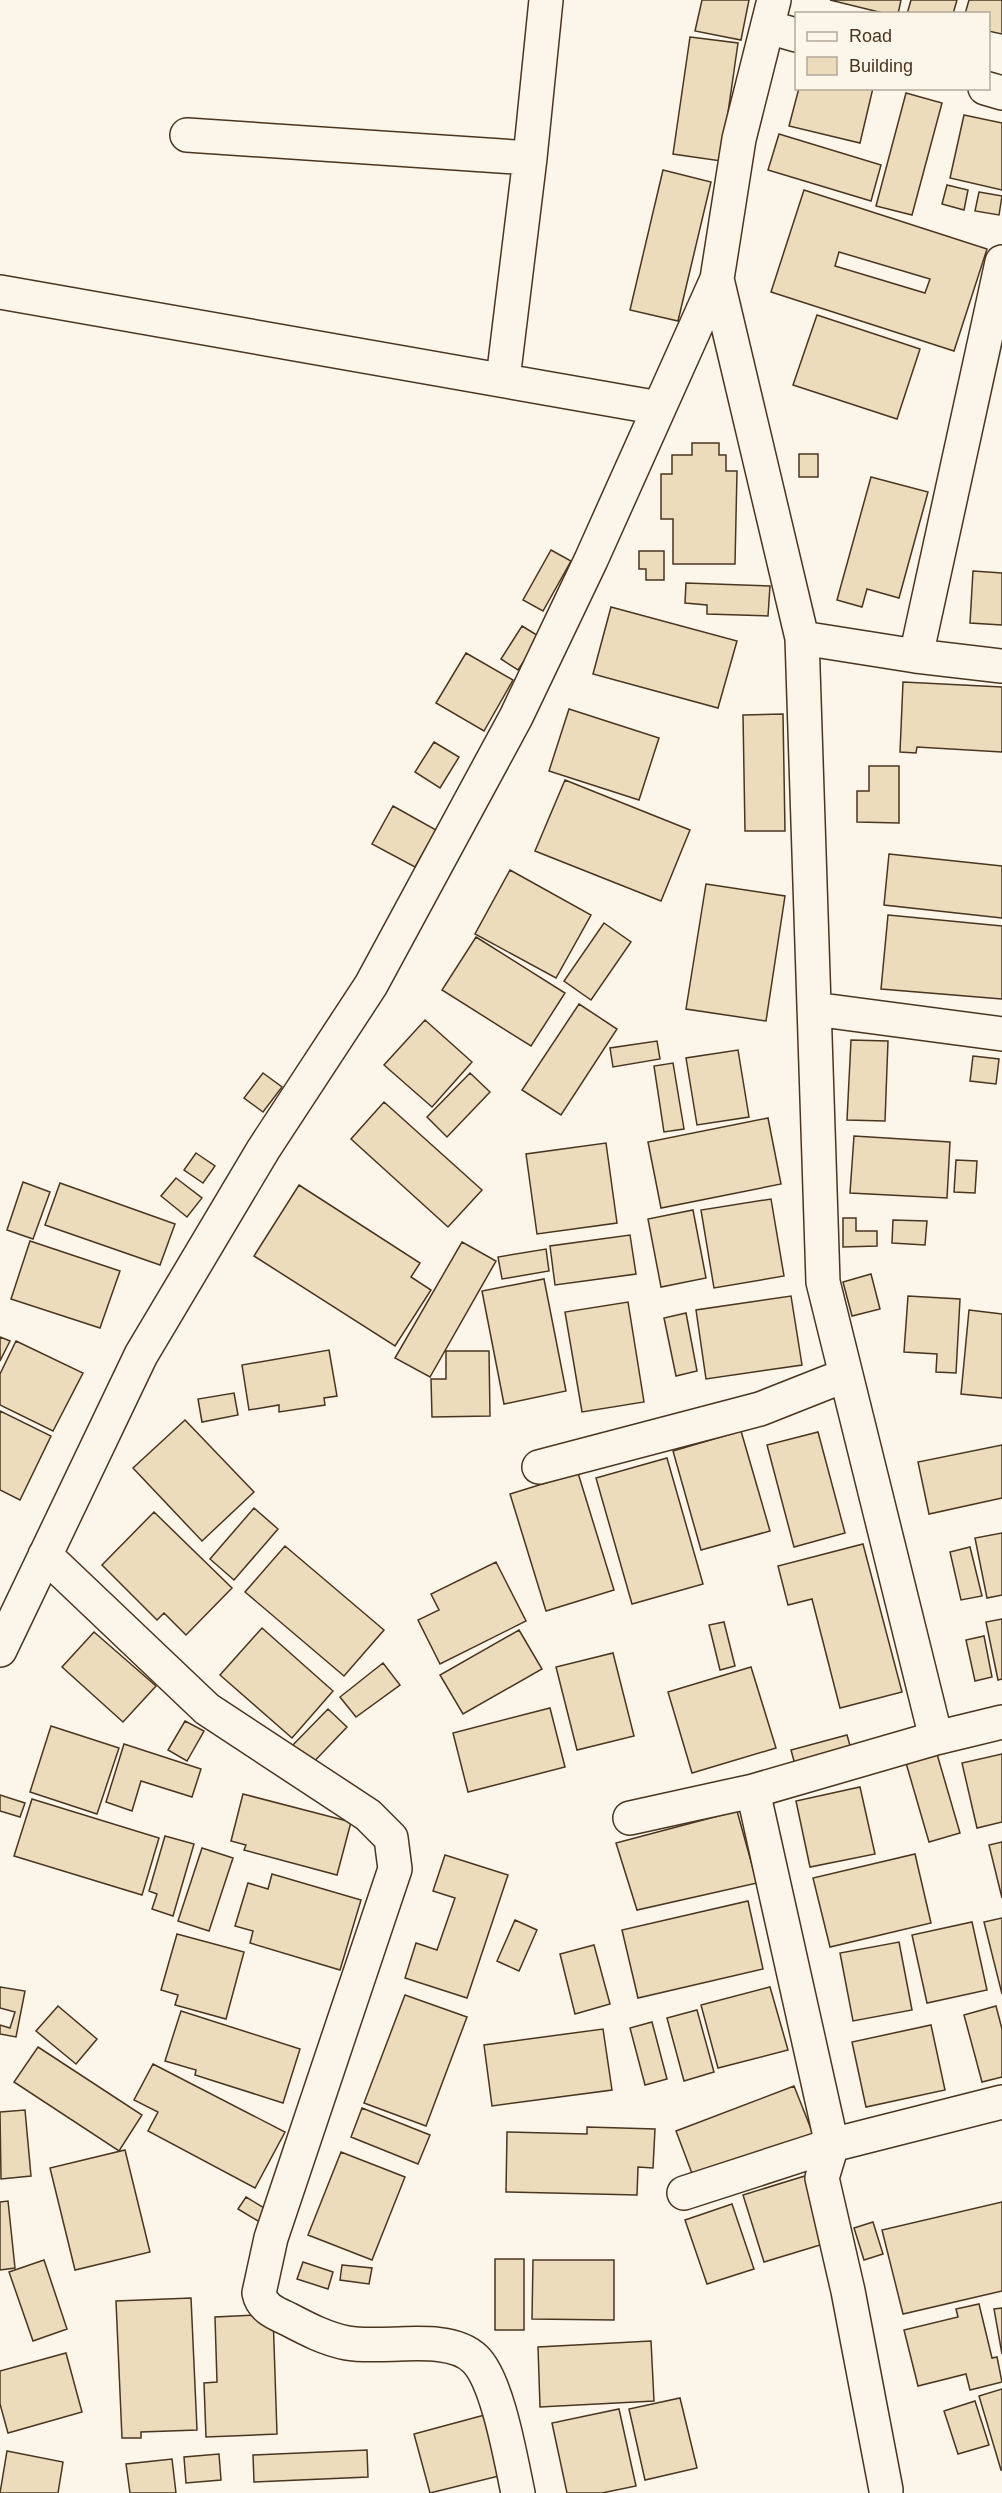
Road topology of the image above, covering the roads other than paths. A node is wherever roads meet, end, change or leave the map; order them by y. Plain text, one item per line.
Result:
1 (546, 0) edge
2 (779, 21) edge
3 (187, 135) dead end
4 (530, 158) junction
5 (1002, 262) edge
6 (717, 279) junction
7 (0, 292) edge
8 (503, 379) junction
9 (659, 408) junction
10 (802, 638) junction
11 (916, 656) junction
12 (1002, 666) edge
13 (814, 1009) junction
14 (1002, 1034) edge
15 (846, 1375) junction
16 (539, 1467) dead end
17 (45, 1555) junction
18 (0, 1650) edge
19 (1002, 1722) edge
20 (936, 1738) junction
21 (753, 1791) junction
22 (630, 1818) dead end
23 (1002, 2102) edge
24 (832, 2145) junction
25 (684, 2193) dead end
26 (886, 2490) dead end
27 (518, 2493) edge

1 - 4 street
2 - 6 street
3 - 4 street
4 - 8 street
5 - 11 street
6 - 9 street
6 - 10 street
7 - 8 street
8 - 9 street
9 - 17 street
10 - 11 street
10 - 13 street
11 - 12 street
13 - 14 street
13 - 15 street
15 - 16 street
15 - 20 street
17 - 18 street
17 - 27 street
19 - 20 street
20 - 21 street
21 - 22 street
21 - 24 street
23 - 24 street
24 - 25 street
24 - 26 street

